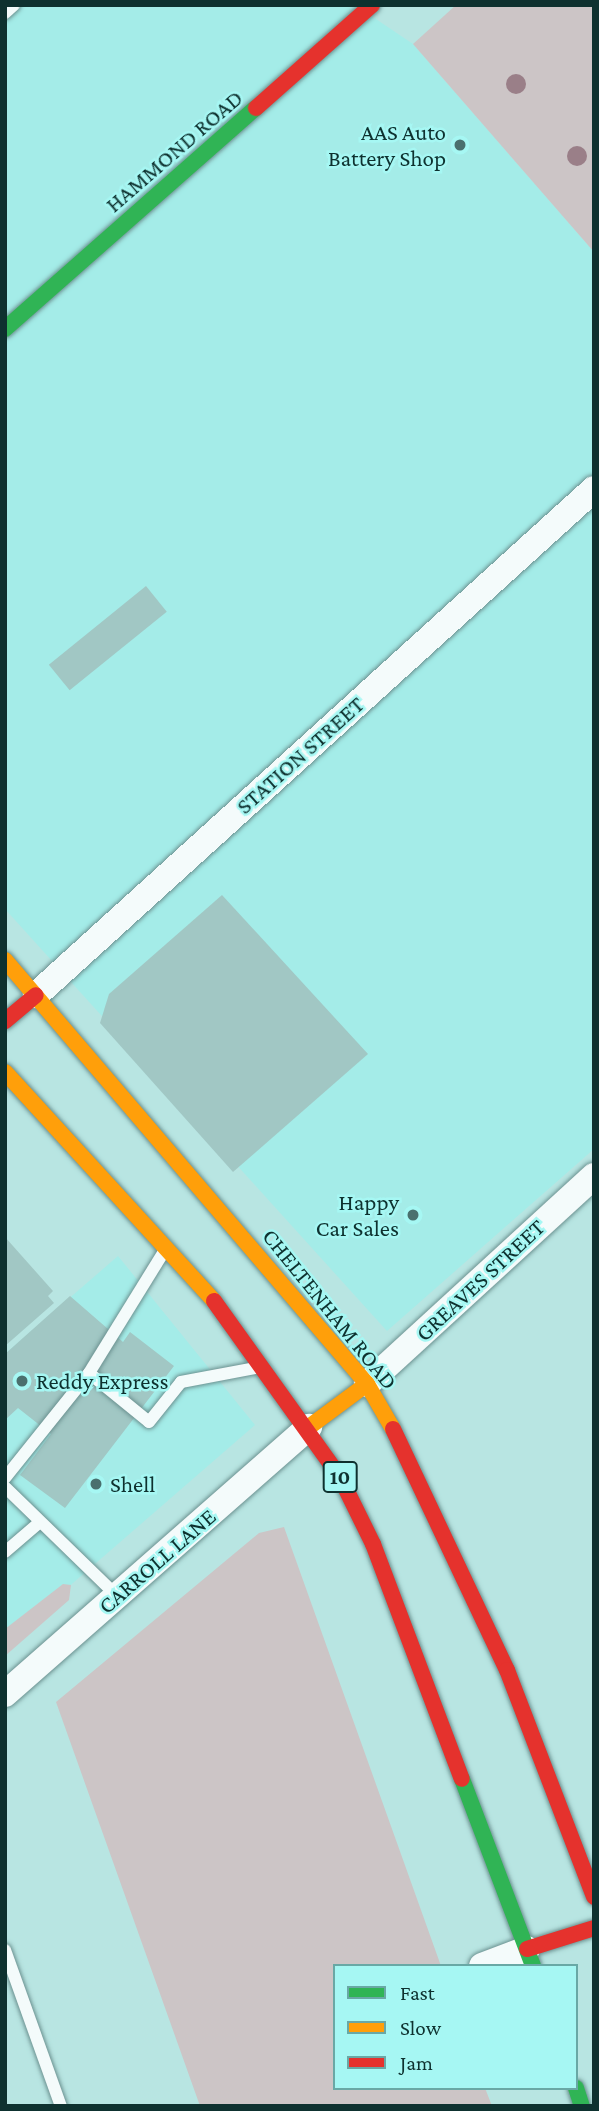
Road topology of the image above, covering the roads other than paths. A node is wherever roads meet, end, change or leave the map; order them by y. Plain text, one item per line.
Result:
1 (14, 5) edge
2 (372, 5) edge
3 (5, 13) edge
4 (5, 329) edge
5 (594, 489) edge
6 (5, 960) edge
7 (36, 995) junction
8 (5, 1021) edge
9 (5, 1072) edge
10 (594, 1176) edge
11 (167, 1247) junction
12 (266, 1367) junction
13 (89, 1373) junction
14 (367, 1384) junction
15 (309, 1427) junction
16 (5, 1478) edge
17 (5, 1487) edge
18 (40, 1521) junction
19 (5, 1552) edge
20 (117, 1596) junction
21 (5, 1695) edge
22 (594, 1897) edge
23 (594, 1928) edge
24 (5, 1950) edge
25 (530, 1957) edge
26 (493, 1964) edge
27 (61, 2106) edge

1 - 3 lane
2 - 4 main road, HAMMOND ROAD
5 - 7 street, STATION STREET
6 - 7 main road, CHELTENHAM ROAD
7 - 8 main road, STATION STREET
7 - 14 main road, CHELTENHAM ROAD
9 - 11 main road, 10
10 - 14 street, GREAVES STREET
11 - 12 main road, 10
11 - 13 lane
12 - 13 lane
12 - 15 main road, 10
13 - 16 lane
14 - 15 main road
14 - 22 main road, CHELTENHAM ROAD
15 - 20 street, CARROLL LANE
15 - 25 main road, 10
17 - 18 lane
18 - 19 lane
18 - 20 lane
20 - 21 street, CARROLL LANE
23 - 25 main road
24 - 27 lane
25 - 26 street

